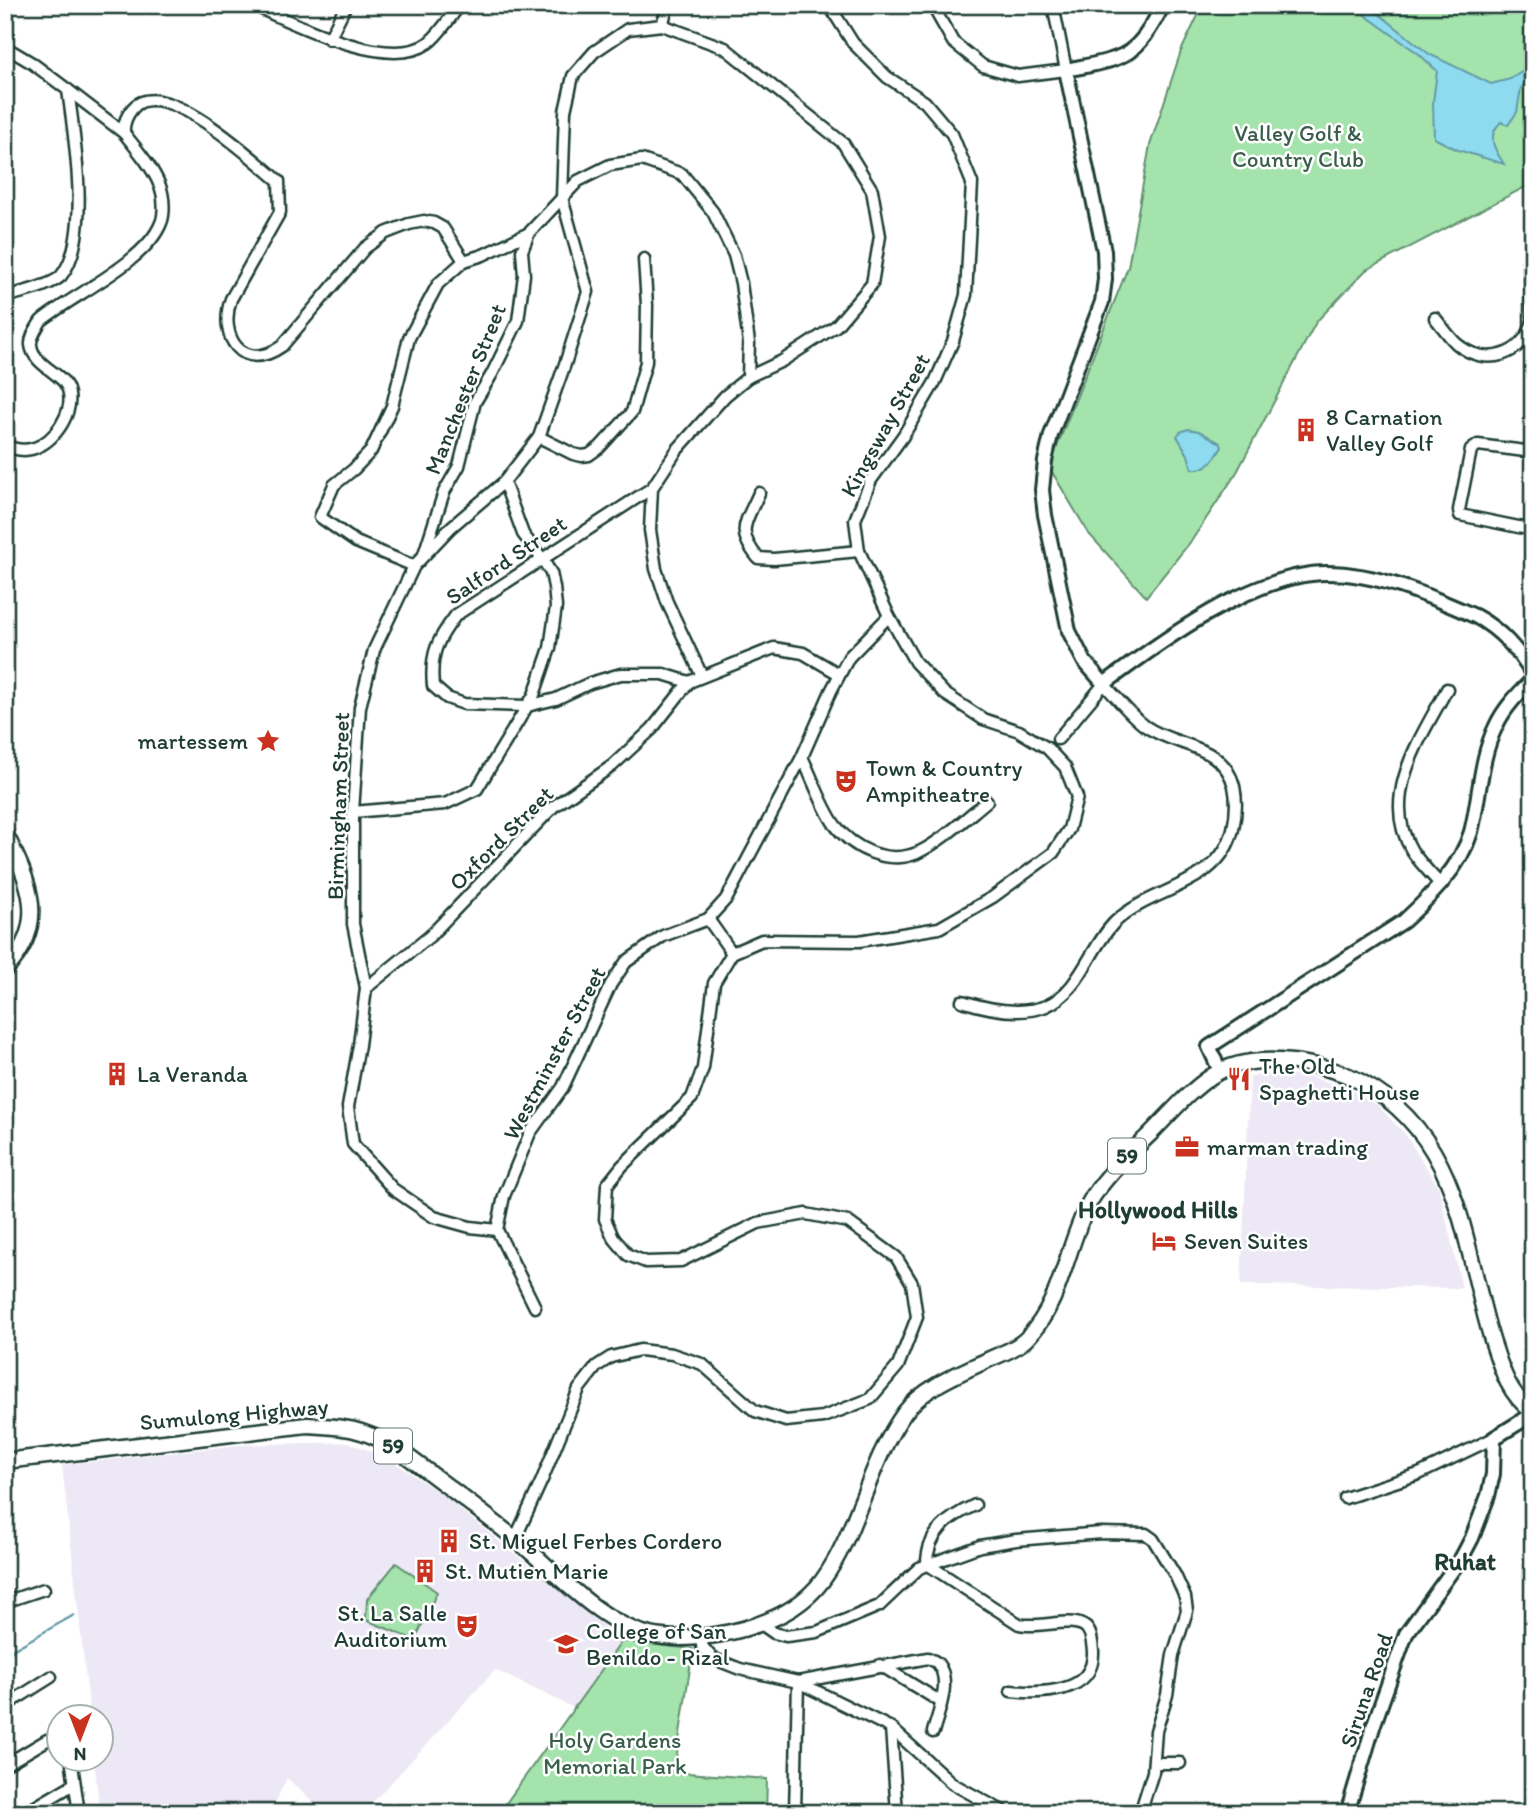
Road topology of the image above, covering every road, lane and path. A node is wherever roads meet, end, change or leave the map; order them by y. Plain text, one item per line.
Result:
1 (253, 5) edge
2 (346, 5) edge
3 (460, 5) edge
4 (668, 5) edge
5 (830, 5) edge
6 (932, 5) edge
7 (1053, 5) edge
8 (1163, 5) edge
9 (662, 25) junction
10 (329, 39) junction
11 (5, 47) edge
12 (1066, 70) junction
13 (68, 90) junction
14 (124, 133) junction
15 (562, 198) junction
16 (529, 233) junction
17 (643, 260) dead end
18 (1529, 260) dead end
19 (464, 261) junction
20 (5, 297) edge
21 (1435, 318) dead end
22 (1533, 318) edge
23 (748, 377) junction
24 (539, 436) junction
25 (5, 445) edge
26 (1533, 452) edge
27 (504, 482) junction
28 (652, 488) junction
29 (759, 493) dead end
30 (1533, 530) edge
31 (859, 551) junction
32 (423, 557) junction
33 (543, 560) junction
34 (414, 566) junction
35 (889, 616) junction
36 (839, 674) junction
37 (702, 676) junction
38 (1533, 677) edge
39 (689, 682) junction
40 (1104, 684) junction
41 (1447, 689) dead end
42 (527, 706) junction
43 (1058, 739) dead end
44 (802, 757) junction
45 (987, 801) dead end
46 (353, 812) junction
47 (5, 833) edge
48 (1440, 884) junction
49 (708, 919) junction
50 (732, 953) junction
51 (5, 970) edge
52 (366, 988) junction
53 (962, 1001) dead end
54 (1220, 1071) junction
55 (497, 1230) junction
56 (535, 1307) dead end
57 (1533, 1413) edge
58 (1494, 1438) junction
59 (5, 1461) edge
60 (1345, 1498) dead end
61 (975, 1505) dead end
62 (515, 1539) junction
63 (928, 1564) junction
64 (44, 1589) dead end
65 (5, 1602) edge
66 (761, 1624) junction
67 (702, 1637) junction
68 (880, 1665) junction
69 (51, 1677) dead end
70 (797, 1682) junction
71 (1011, 1691) dead end
72 (941, 1702) junction
73 (5, 1706) edge
74 (891, 1728) junction
75 (933, 1732) dead end
76 (46, 1741) edge
77 (1154, 1763) junction
78 (1180, 1763) dead end
79 (5, 1765) edge
80 (73, 1772) edge
81 (74, 1784) junction
82 (25, 1813) edge
83 (79, 1813) edge
84 (795, 1813) edge
85 (897, 1813) edge
86 (1006, 1813) edge
87 (1140, 1813) edge
88 (1347, 1813) edge

1 - 10 street
2 - 10 street
3 - 10 street
4 - 9 street
5 - 31 street, Kingsway Street
6 - 12 street
7 - 12 street
8 - 12 street
9 - 15 street, Birmingham Street
9 - 23 street
11 - 13 street
12 - 40 street
13 - 14 street
13 - 20 street
14 - 19 street
14 - 25 street
15 - 16 street
15 - 23 street
15 - 24 street, Birmingham Street
16 - 19 street
16 - 32 street, Manchester Street
17 - 24 street
18 - 22 street
19 - 34 street
21 - 22 street
23 - 28 street
24 - 27 street, Birmingham Street
26 - 30 street
27 - 32 street, Birmingham Street
27 - 33 street
28 - 33 street, Salford Street
28 - 37 street
29 - 31 street
31 - 35 street, Kingsway Street
32 - 34 street, Birmingham Street
33 - 42 street
33 - 42 street, Salford Street
34 - 46 street, Birmingham Street
35 - 36 street, Westminster Street
35 - 50 street, Kingsway Street
36 - 37 street
36 - 44 street, Westminster Street
37 - 39 street
38 - 40 street
38 - 48 street
39 - 42 street, Salford Street
39 - 52 street, Oxford Street
40 - 43 street
40 - 53 street
41 - 48 street
42 - 46 street
44 - 45 street
44 - 49 street, Westminster Street
46 - 52 street, Birmingham Street
47 - 51 main road
48 - 54 street
49 - 50 street
49 - 55 street, Westminster Street
50 - 62 street
52 - 55 street, Birmingham Street
54 - 57 main road, Sumulong Highway / 59
54 - 66 main road, Sumulong Highway / 59
55 - 56 street
57 - 58 street
58 - 60 street
58 - 88 street, Siruna Road
59 - 62 main road, Sumulong Highway / 59
61 - 63 street
62 - 67 main road, Sumulong Highway / 59
63 - 66 street
63 - 71 street
63 - 77 street
64 - 65 street
66 - 67 main road, Sumulong Highway / 59
67 - 70 street
68 - 70 street
68 - 72 street
68 - 72 street
69 - 73 street
70 - 74 street
70 - 84 street
72 - 75 street
74 - 85 street
74 - 86 street
76 - 79 street
77 - 78 street
77 - 87 street
80 - 81 street
81 - 82 street
81 - 83 street

